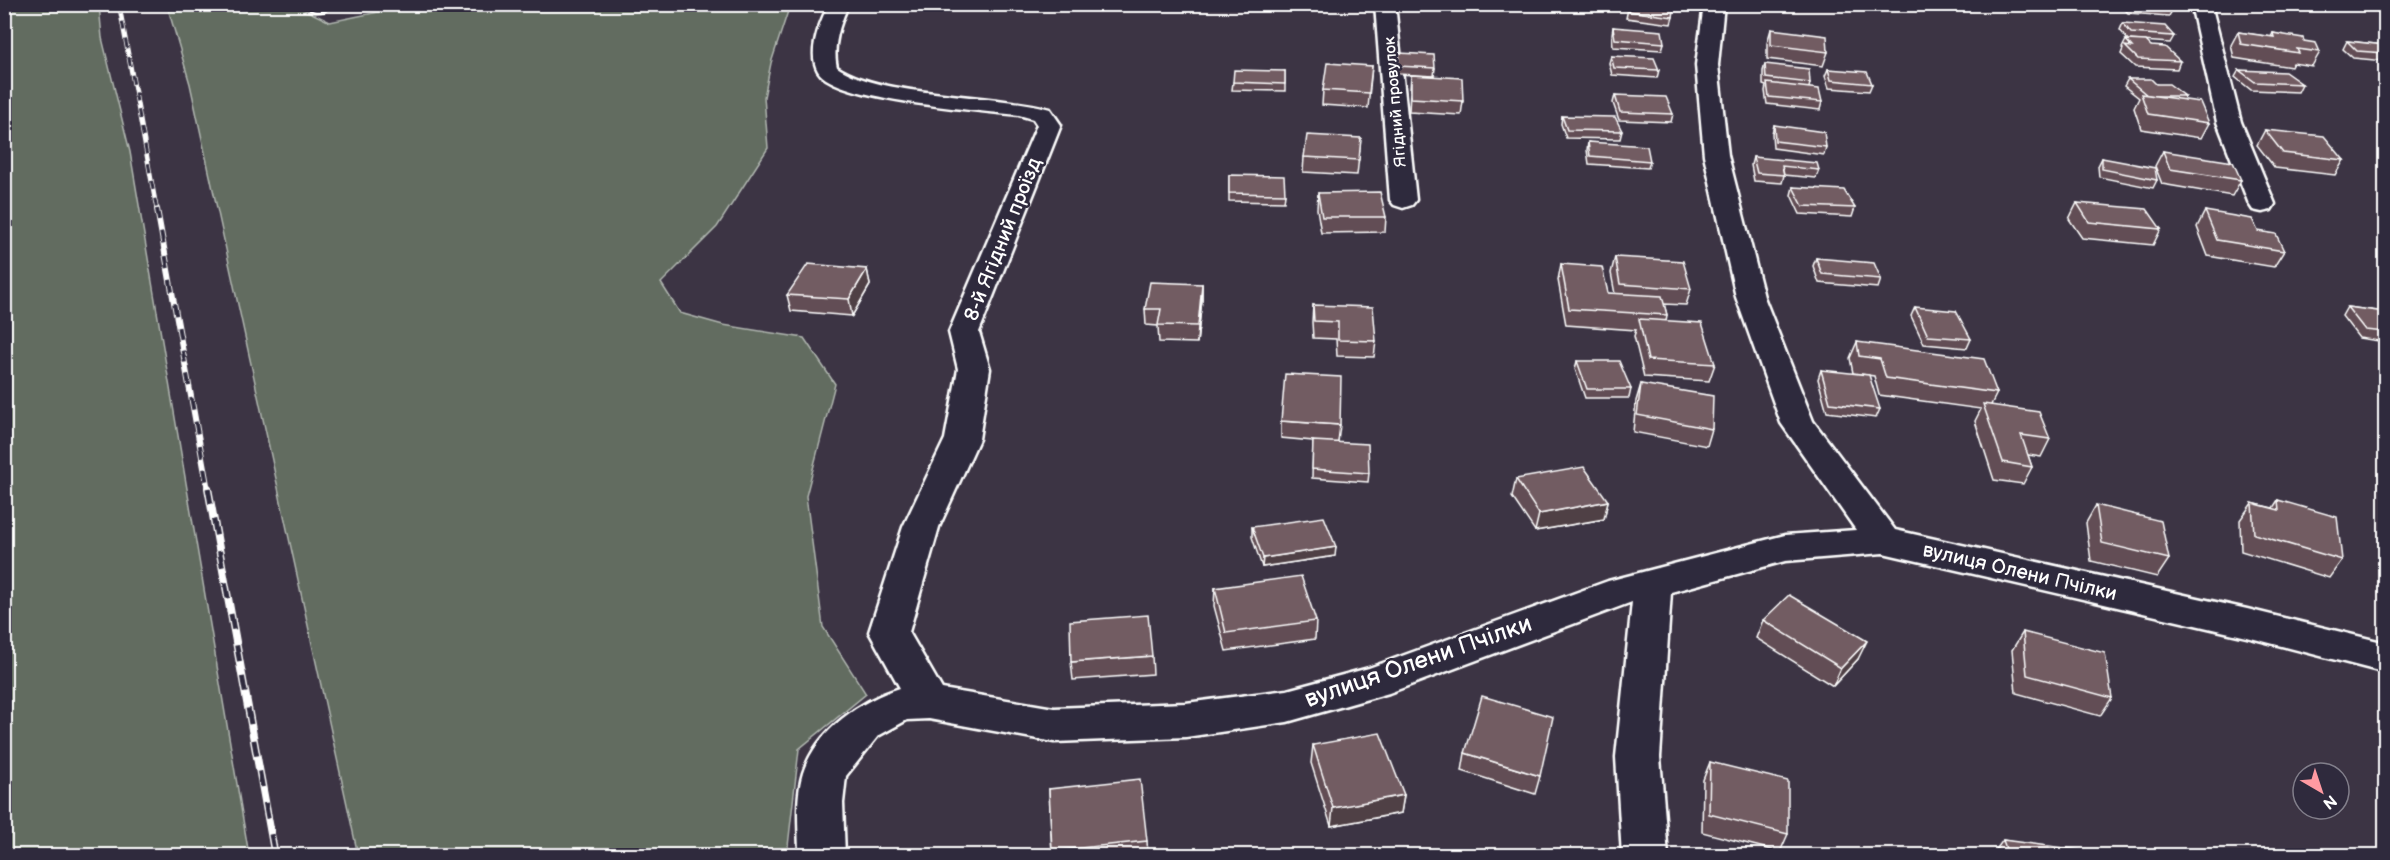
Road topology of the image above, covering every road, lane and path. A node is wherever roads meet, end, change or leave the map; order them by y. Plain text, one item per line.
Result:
1 (839, 4) edge
2 (1385, 4) edge
3 (1714, 4) edge
4 (2201, 4) edge
5 (1403, 200) dead end
6 (2262, 204) dead end
7 (1883, 540) junction
8 (1653, 583) junction
9 (2385, 658) edge
10 (929, 703) junction
11 (822, 855) edge
12 (1645, 855) edge

1 - 10 street, 8-й Ягідний проїзд
2 - 5 street, Ягідний провулок
3 - 7 street
4 - 6 street
7 - 8 street, вулиця Олени Пчілки
7 - 9 street, вулиця Олени Пчілки
8 - 10 street, вулиця Олени Пчілки
8 - 12 street
10 - 11 street, вулиця Олени Пчілки

